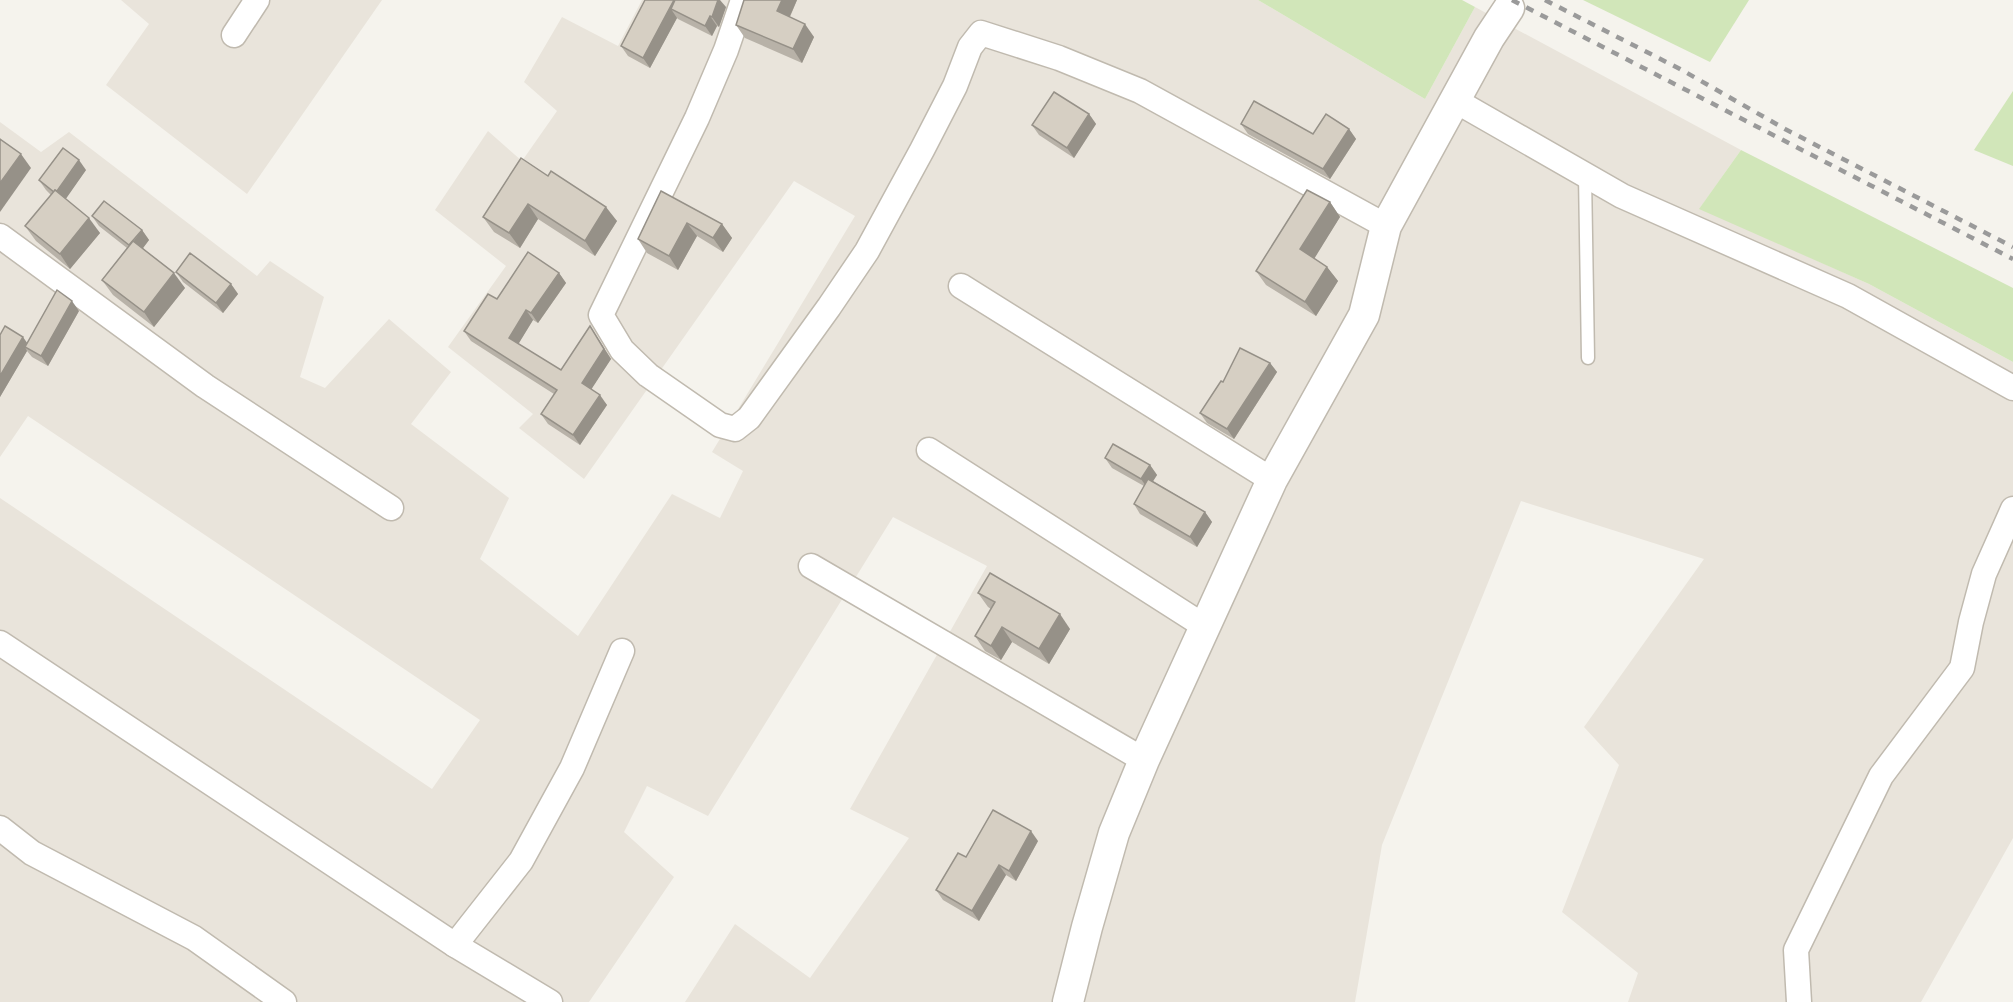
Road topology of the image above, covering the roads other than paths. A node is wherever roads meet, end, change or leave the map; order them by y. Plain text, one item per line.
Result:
1 (257, 0) edge
2 (743, 0) edge
3 (1509, 8) dead end
4 (234, 34) dead end
5 (1456, 100) junction
6 (1586, 175) junction
7 (1386, 226) junction
8 (0, 236) edge
9 (961, 286) dead end
10 (1588, 358) dead end
11 (2013, 388) edge
12 (929, 450) dead end
13 (1272, 480) junction
14 (391, 508) dead end
15 (2013, 509) edge
16 (811, 566) dead end
17 (1204, 626) junction
18 (0, 643) edge
19 (622, 651) dead end
20 (1144, 760) junction
21 (0, 828) edge
22 (455, 945) junction
23 (284, 1002) edge
24 (550, 1002) edge
25 (1068, 1002) edge
26 (1798, 1002) edge

1 - 4 street
2 - 7 street
3 - 5 street
5 - 6 street
5 - 7 street
6 - 10 lane
6 - 11 street
7 - 13 street
8 - 14 street
9 - 13 street
12 - 17 street
13 - 17 street
15 - 26 street
16 - 20 street
17 - 20 street
18 - 22 street
19 - 22 street
20 - 25 street
21 - 23 street
22 - 24 street

